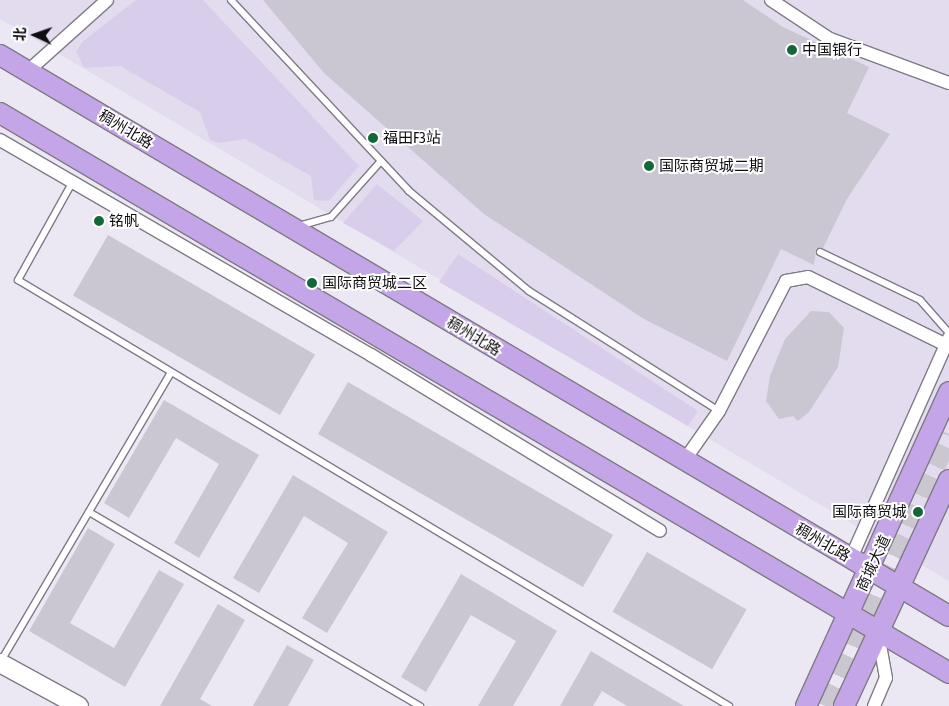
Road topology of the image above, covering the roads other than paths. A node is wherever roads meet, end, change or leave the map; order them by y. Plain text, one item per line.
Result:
1 (107, 0) edge
2 (231, 0) edge
3 (771, 0) edge
4 (0, 55) edge
5 (28, 71) junction
6 (949, 83) edge
7 (0, 113) edge
8 (0, 140) edge
9 (381, 161) junction
10 (72, 183) junction
11 (293, 228) junction
12 (820, 252) dead end
13 (949, 333) edge
14 (947, 342) edge
15 (171, 372) junction
16 (949, 392) edge
17 (719, 411) junction
18 (684, 460) junction
19 (949, 480) edge
20 (89, 512) junction
21 (660, 531) dead end
22 (850, 558) junction
23 (871, 569) junction
24 (899, 586) junction
25 (850, 611) junction
26 (949, 616) edge
27 (877, 627) junction
28 (0, 662) edge
29 (949, 673) edge
30 (714, 703) edge
31 (79, 706) edge
32 (420, 706) edge
33 (729, 706) edge
34 (806, 706) edge
35 (844, 706) edge
36 (874, 706) edge

1 - 5 street
2 - 9 lane
3 - 6 street
4 - 5 main road, 稠州北路
5 - 11 main road, 稠州北路
7 - 25 main road
8 - 10 street
9 - 11 lane
9 - 17 lane
10 - 15 lane
10 - 21 street
11 - 18 main road, 稠州北路
12 - 13 lane
14 - 17 street
14 - 22 street
15 - 20 lane
15 - 30 lane
16 - 23 main road, 商城大道
17 - 18 street
18 - 22 main road, 稠州北路
19 - 24 main road
20 - 28 lane
20 - 32 lane
22 - 23 main road, 稠州北路
23 - 24 main road, 稠州北路
23 - 25 main road, 商城大道
24 - 26 main road, 稠州北路
24 - 27 main road
25 - 27 main road
25 - 34 main road, 商城大道
27 - 29 main road
27 - 35 main road
27 - 36 street
28 - 31 street
30 - 33 lane

